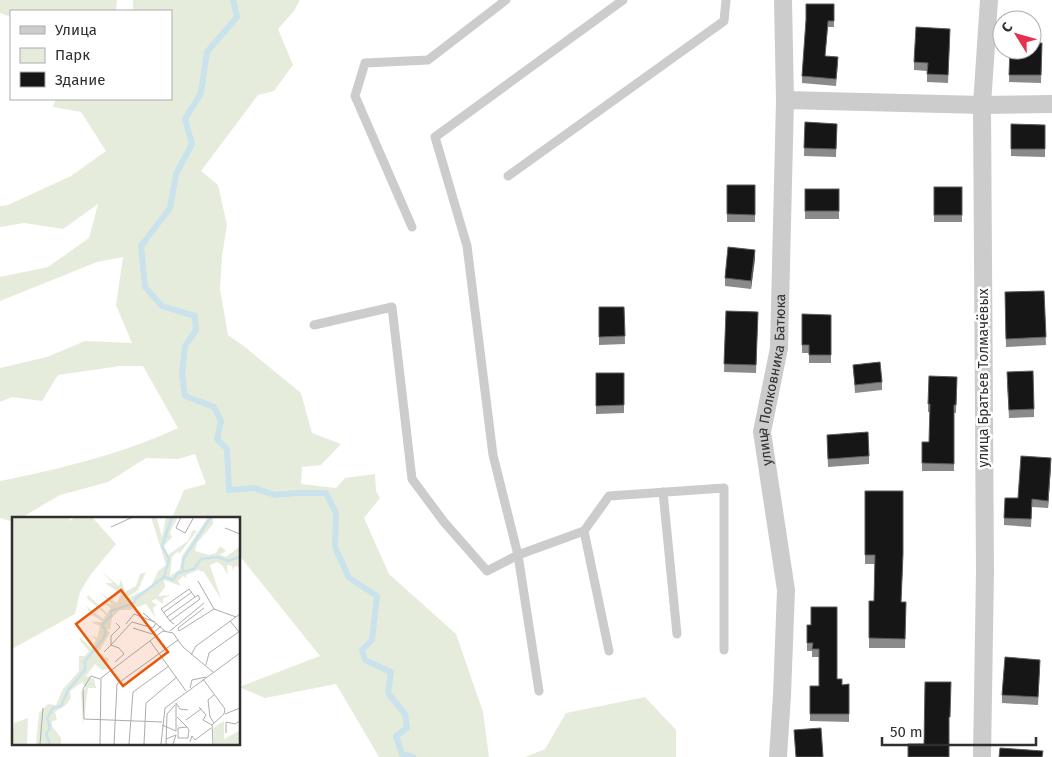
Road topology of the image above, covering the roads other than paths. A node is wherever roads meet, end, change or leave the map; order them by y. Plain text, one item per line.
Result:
1 (506, 0) edge
2 (623, 0) edge
3 (726, 0) edge
4 (783, 0) edge
5 (989, 0) edge
6 (785, 100) junction
7 (1052, 104) edge
8 (982, 105) junction
9 (508, 176) dead end
10 (412, 227) dead end
11 (314, 325) dead end
12 (663, 492) junction
13 (584, 531) junction
14 (518, 554) junction
15 (677, 634) dead end
16 (724, 650) dead end
17 (608, 651) dead end
18 (539, 690) dead end
19 (778, 757) edge
20 (982, 757) edge

1 - 10 lane
2 - 14 lane
3 - 9 lane
4 - 6 street, улица Полковника Батюка
5 - 8 street, улица Братьев Толмачёвых
6 - 8 street
6 - 19 street, улица Полковника Батюка
7 - 8 street
8 - 20 street, улица Братьев Толмачёвых
11 - 14 lane
12 - 13 lane
12 - 15 lane
12 - 16 lane
13 - 14 lane
13 - 17 lane
14 - 18 lane

